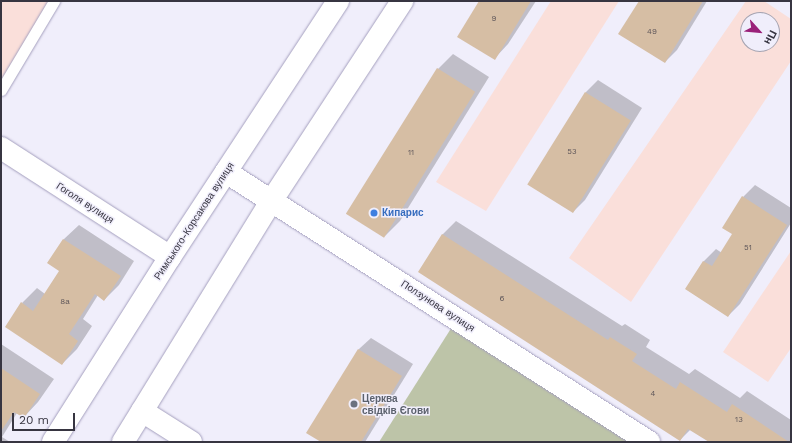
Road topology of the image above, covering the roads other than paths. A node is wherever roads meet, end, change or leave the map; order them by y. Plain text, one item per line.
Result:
1 (54, 1) edge
2 (338, 1) edge
3 (402, 1) edge
4 (1, 90) edge
5 (1, 148) edge
6 (226, 172) junction
7 (272, 200) junction
8 (170, 257) junction
9 (142, 412) junction
10 (53, 442) edge
11 (123, 442) edge
12 (191, 442) edge
13 (649, 442) edge

1 - 4 lane
2 - 6 street, Римського-Корсакова вулиця
3 - 7 street
5 - 8 street, Гоголя вулиця
6 - 7 street, Ползунова вулиця
6 - 8 street, Римського-Корсакова вулиця
7 - 9 street
7 - 13 street, Ползунова вулиця
8 - 10 street, Римського-Корсакова вулиця
9 - 11 street
9 - 12 street

